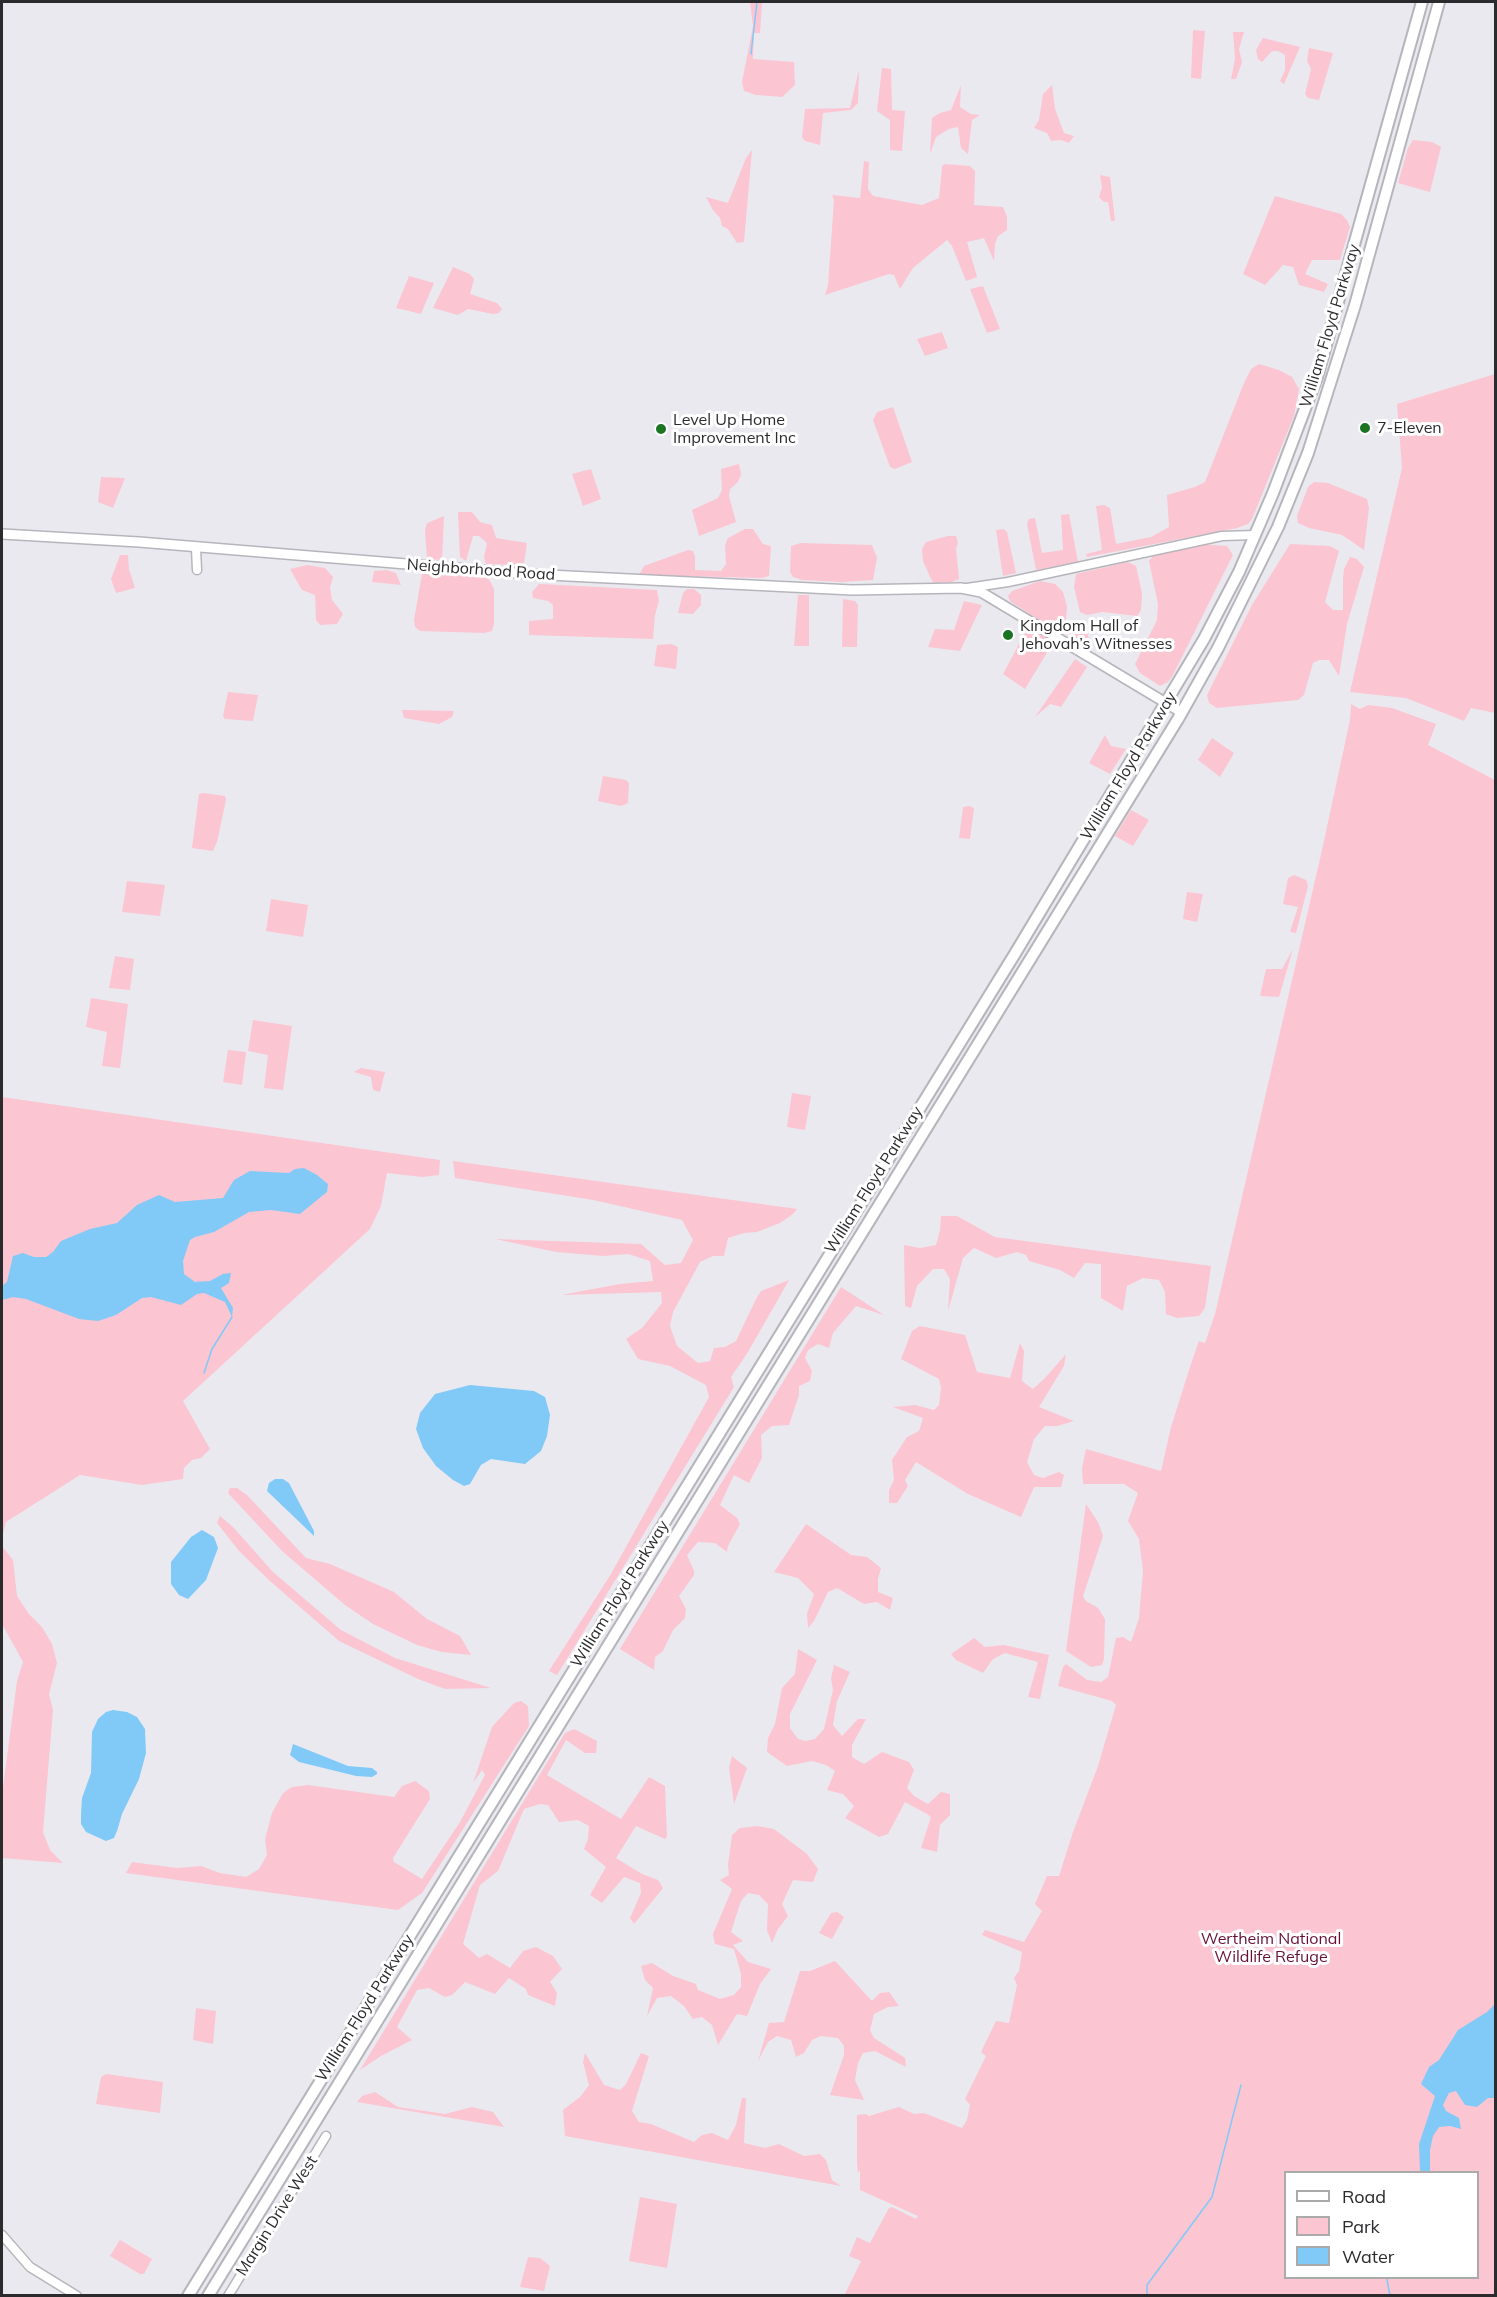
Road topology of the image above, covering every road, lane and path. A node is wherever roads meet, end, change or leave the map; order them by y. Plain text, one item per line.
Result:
1 (1422, 2) edge
2 (1439, 2) edge
3 (2, 534) edge
4 (1255, 535) junction
5 (196, 548) junction
6 (197, 570) dead end
7 (1008, 582) junction
8 (961, 588) junction
9 (989, 597) junction
10 (1167, 705) junction
11 (1181, 712) junction
12 (326, 2136) dead end
13 (2, 2235) edge
14 (77, 2295) edge
15 (188, 2295) edge
16 (208, 2295) edge
17 (228, 2295) edge

1 - 4 highway, William Floyd Parkway
2 - 11 highway, William Floyd Parkway
3 - 5 main road, Neighborhood Road
4 - 7 street
4 - 10 highway, William Floyd Parkway
5 - 6 street
5 - 8 main road, Neighborhood Road
7 - 8 street
7 - 9 street
8 - 9 main road, Neighborhood Road
9 - 10 main road, Neighborhood Road
10 - 11 main road, Neighborhood Road
10 - 15 highway, William Floyd Parkway
11 - 16 highway, William Floyd Parkway
12 - 17 street, Margin Drive West
13 - 14 street

